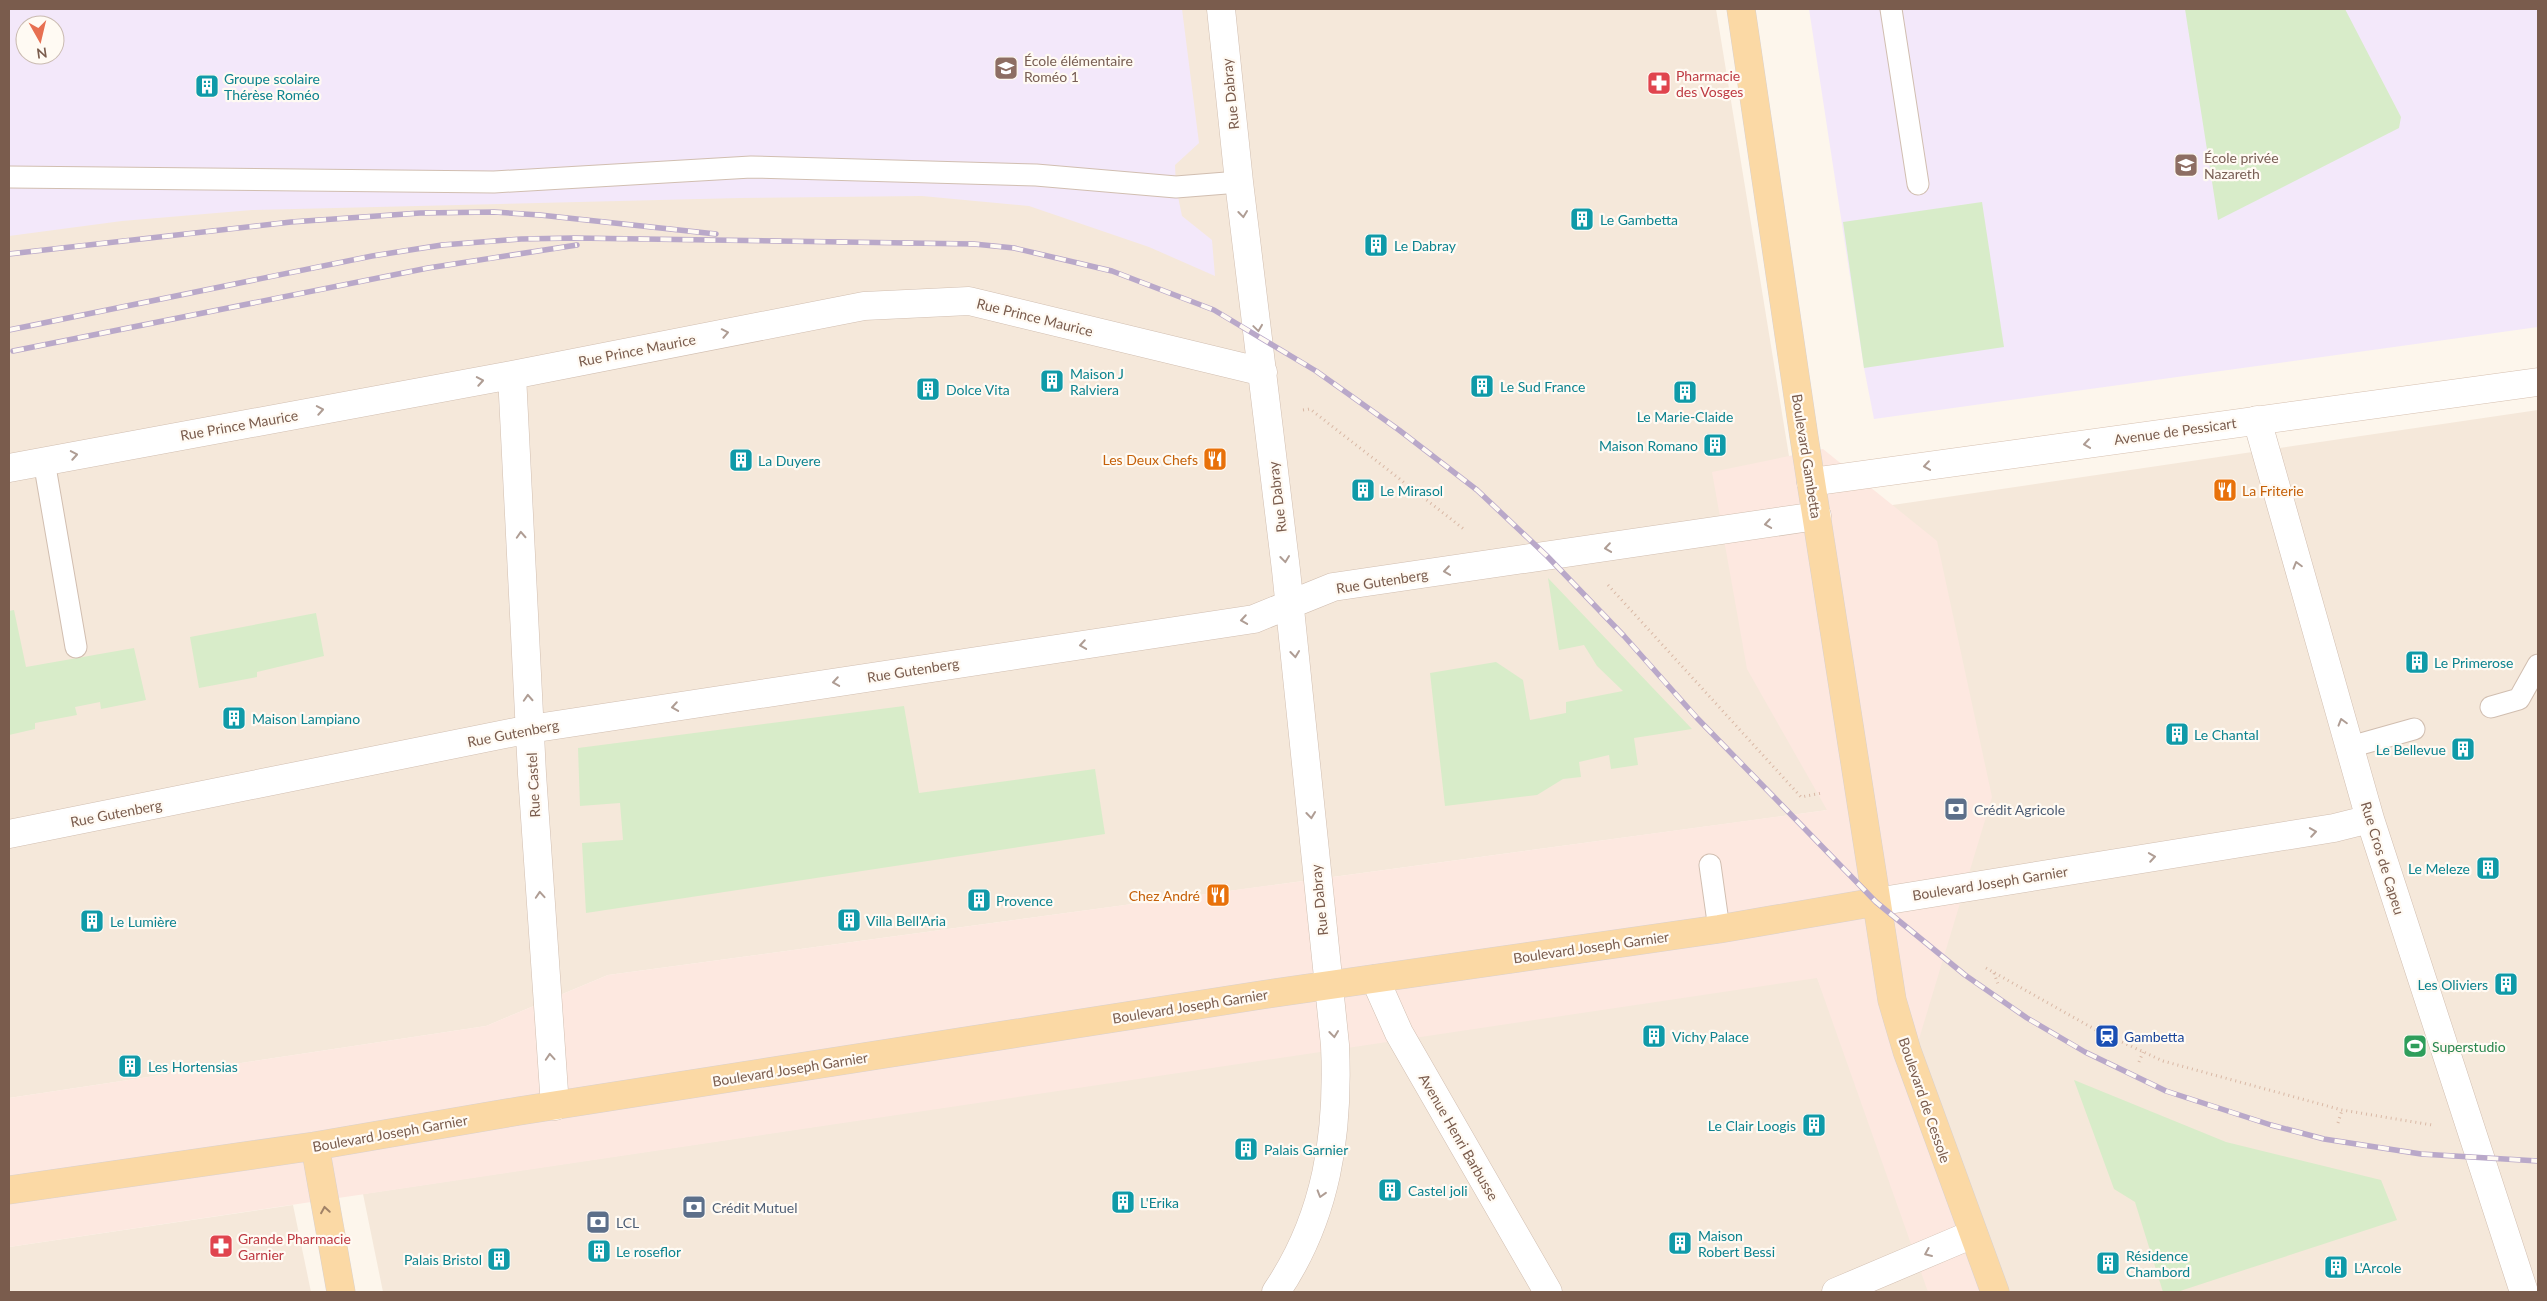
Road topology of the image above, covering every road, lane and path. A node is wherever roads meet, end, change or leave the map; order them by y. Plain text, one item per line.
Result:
1 (1222, 9) edge
2 (1741, 9) edge
3 (1891, 9) edge
4 (9, 177) edge
5 (1239, 182) junction
6 (1918, 184) dead end
7 (1263, 372) junction
8 (512, 375) junction
9 (2538, 382) edge
10 (1268, 414) junction
11 (2257, 420) junction
12 (44, 461) junction
13 (9, 468) edge
14 (1811, 482) junction
15 (1816, 516) junction
16 (1577, 552) junction
17 (1507, 562) junction
18 (1290, 605) junction
19 (76, 647) dead end
20 (2538, 665) edge
21 (2491, 707) dead end
22 (530, 729) junction
23 (2414, 729) dead end
24 (2350, 747) junction
25 (1857, 786) junction
26 (2370, 819) junction
27 (9, 834) edge
28 (1710, 864) dead end
29 (1876, 902) junction
30 (1719, 930) junction
31 (1986, 968) dead end
32 (1993, 972) junction
33 (1375, 978) junction
34 (1998, 984) dead end
35 (1328, 985) junction
36 (2143, 1052) junction
37 (2139, 1062) dead end
38 (555, 1106) junction
39 (2342, 1110) junction
40 (2338, 1123) dead end
41 (2470, 1126) junction
42 (316, 1146) junction
43 (9, 1190) edge
44 (1973, 1234) junction
45 (341, 1292) edge
46 (1276, 1292) edge
47 (1548, 1292) edge
48 (1836, 1292) edge
49 (1994, 1292) edge
50 (2524, 1292) edge

1 - 5 street, Rue Dabray
2 - 14 main road, Boulevard Gambetta
3 - 6 lane
4 - 5 lane
5 -> 7 street, Rue Dabray
8 -> 7 street, Rue Prince Maurice
7 - 10 street, Rue Dabray
12 -> 8 street, Rue Prince Maurice
22 -> 8 street, Rue Castel
9 - 11 street, Avenue de Pessicart
10 - 17 path
10 -> 18 street, Rue Dabray
11 -> 14 street, Avenue de Pessicart
24 -> 11 street, Rue Cros de Capeu
12 - 13 street, Rue Prince Maurice
12 - 19 lane
14 - 15 main road, Boulevard Gambetta
15 -> 16 street, Rue Gutenberg
15 - 25 main road, Boulevard Gambetta
16 - 17 street, Rue Gutenberg
16 - 25 path
17 -> 18 street, Rue Gutenberg
18 -> 22 street, Rue Gutenberg
18 -> 35 street, Rue Dabray
20 - 21 lane
22 - 27 street, Rue Gutenberg
38 -> 22 street, Rue Castel
23 - 24 lane
24 - 26 street, Rue Cros de Capeu
25 - 29 main road, Boulevard Gambetta
29 -> 26 street, Boulevard Joseph Garnier
26 - 41 street, Rue Cros de Capeu
28 - 30 lane
29 - 30 main road, Boulevard Joseph Garnier
29 - 44 main road, Boulevard de Cessole
30 - 33 main road, Boulevard Joseph Garnier
31 - 32 path
32 - 34 path
32 - 36 path
33 - 35 main road, Boulevard Joseph Garnier
33 - 47 street, Avenue Henri Barbusse
35 - 38 main road, Boulevard Joseph Garnier
35 -> 46 street, Rue Dabray
36 - 37 path
36 - 39 path
38 - 42 main road, Boulevard Joseph Garnier
39 - 40 path
39 - 41 path
41 - 50 street, Rue Cros de Capeu
42 - 43 main road, Boulevard Joseph Garnier
45 -> 42 main road
44 -> 48 street
44 - 49 main road, Boulevard de Cessole

